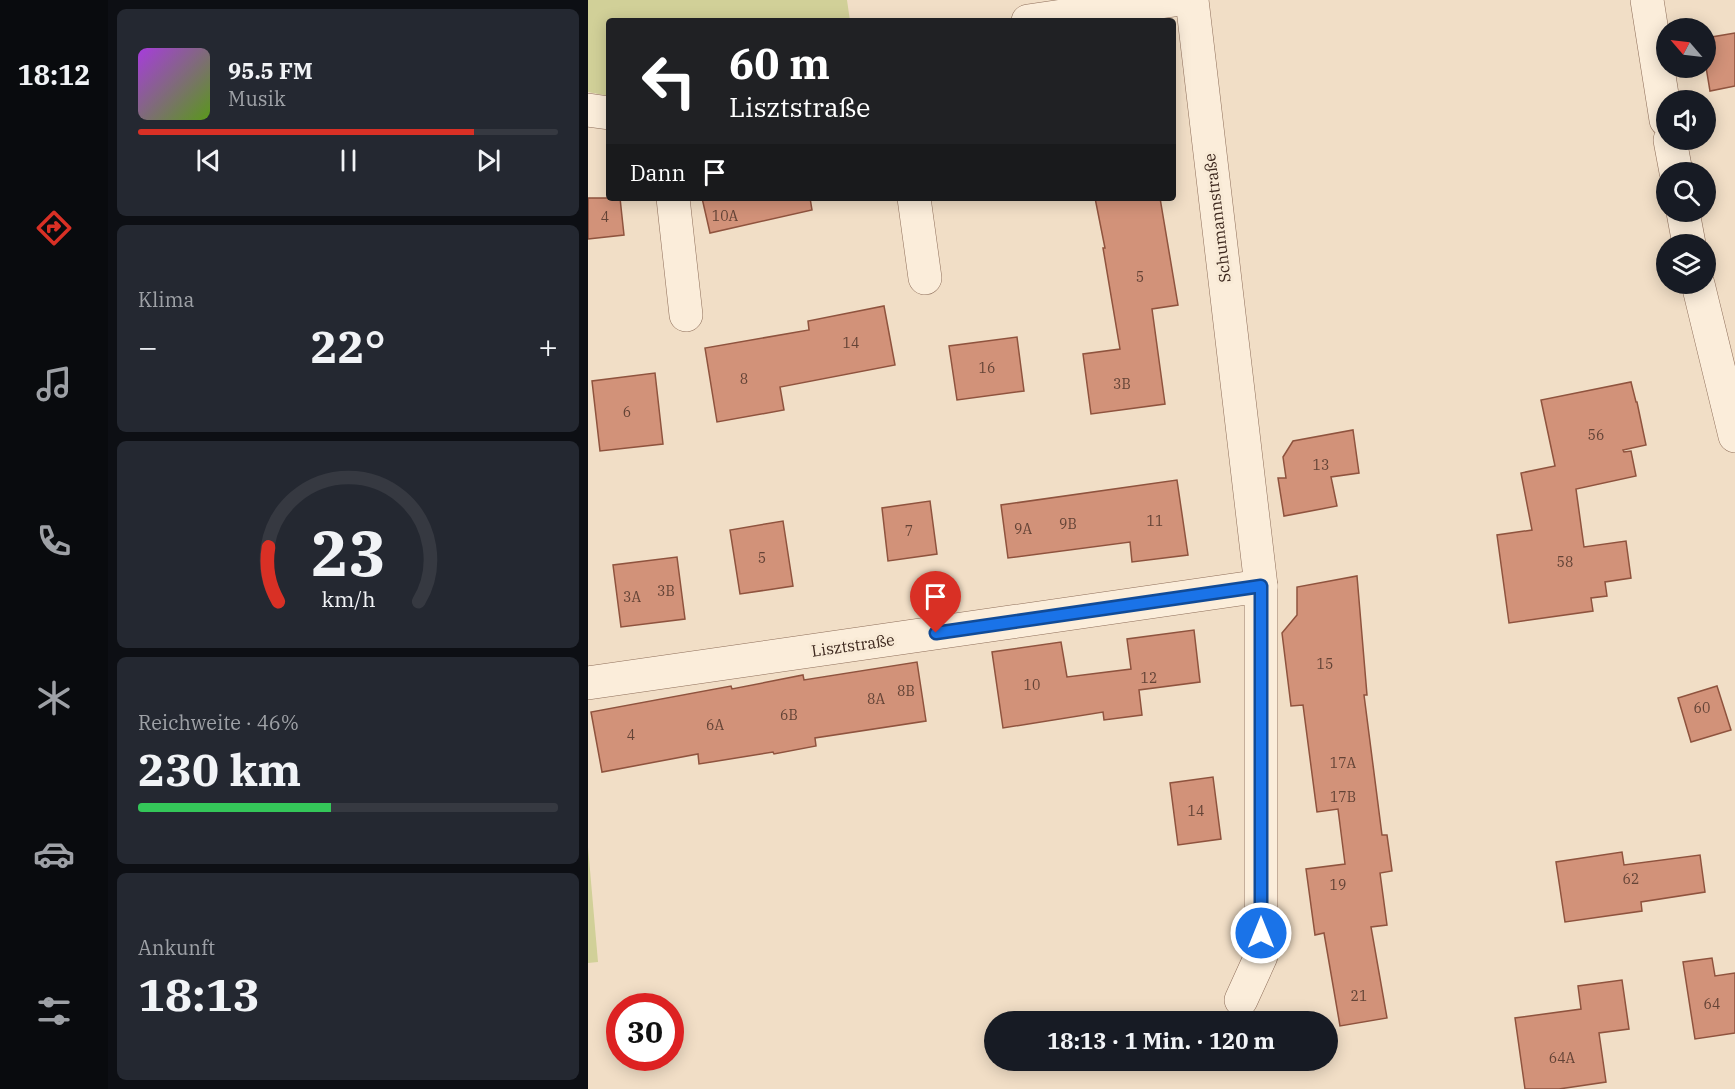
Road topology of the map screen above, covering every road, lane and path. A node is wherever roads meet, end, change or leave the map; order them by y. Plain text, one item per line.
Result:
1 (1174, 0) edge
2 (1192, 0) edge
3 (1647, 0) edge
4 (1049, 18) edge
5 (1661, 90) edge
6 (588, 110) edge
7 (606, 113) edge
8 (673, 201) edge
9 (914, 201) edge
10 (925, 278) dead end
11 (1700, 294) edge
12 (686, 315) dead end
13 (1735, 436) edge
14 (1261, 586) junction
15 (588, 683) edge
16 (1240, 1000) dead end

1 - 4 street
2 - 14 street, Schumannstraße
3 - 5 street
6 - 7 street
8 - 12 street
9 - 10 street
11 - 13 street
14 - 15 street, Lisztstraße
14 - 16 street

